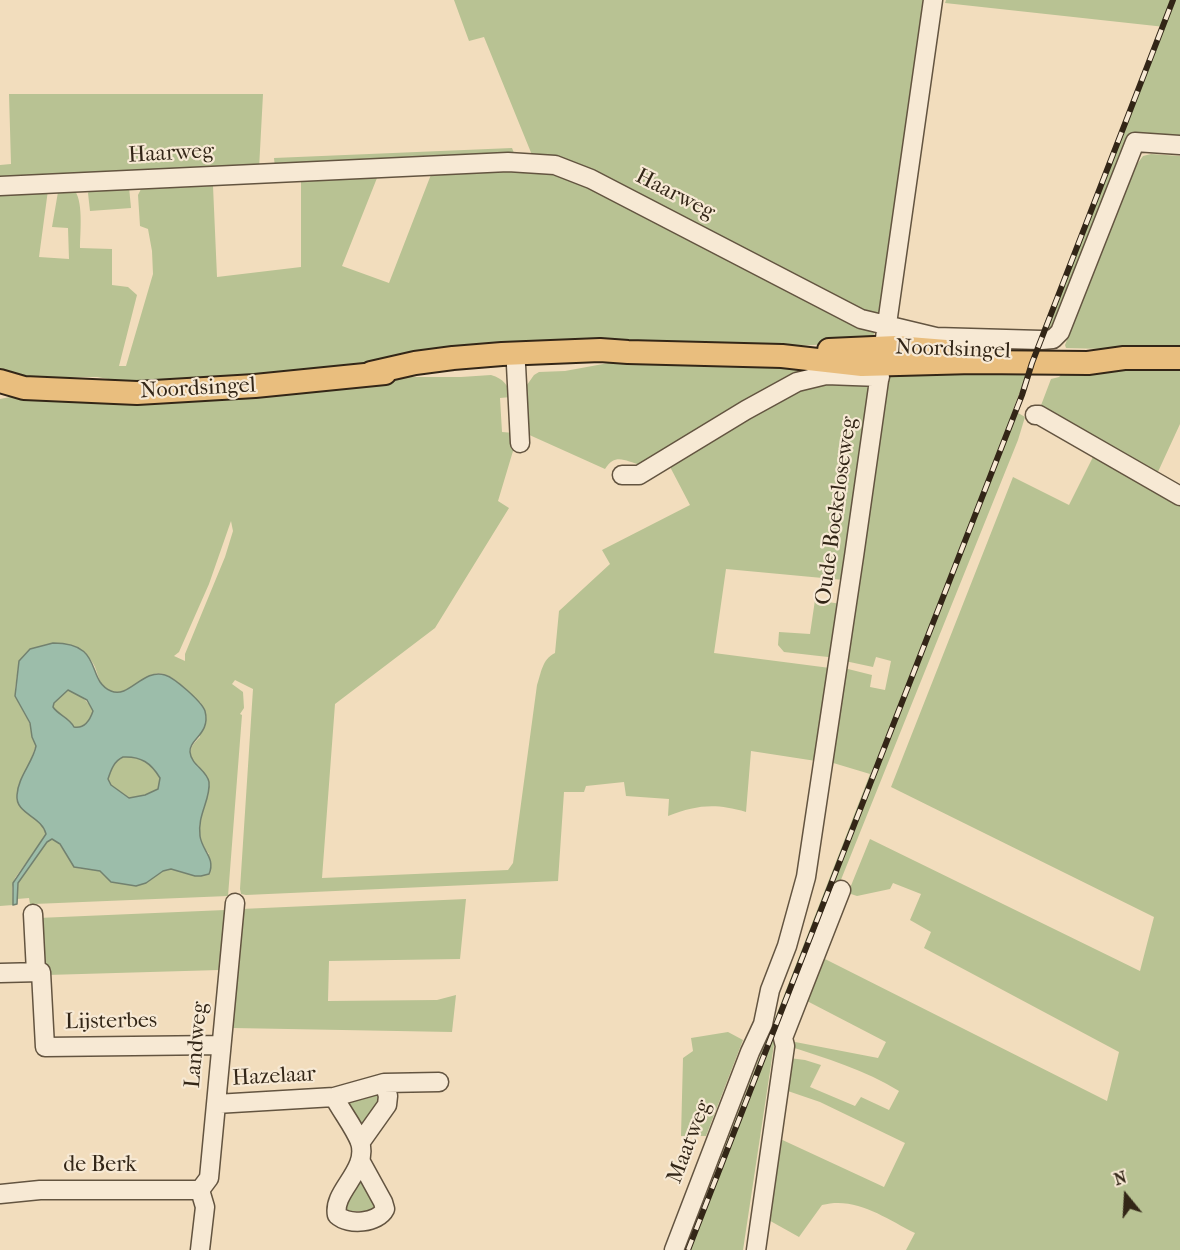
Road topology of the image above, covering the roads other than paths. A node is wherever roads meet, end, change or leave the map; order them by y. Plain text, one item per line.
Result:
1 (933, 0) edge
2 (1180, 145) edge
3 (0, 186) edge
4 (628, 352) junction
5 (882, 354) junction
6 (1180, 358) edge
7 (516, 365) junction
8 (371, 373) junction
9 (0, 381) edge
10 (24, 388) junction
11 (0, 393) edge
12 (1035, 415) dead end
13 (520, 443) dead end
14 (622, 475) dead end
15 (1180, 496) edge
16 (841, 890) dead end
17 (235, 903) dead end
18 (33, 914) dead end
19 (36, 972) junction
20 (0, 973) edge
21 (763, 1024) junction
22 (783, 1038) junction
23 (221, 1045) junction
24 (750, 1052) joint
25 (439, 1082) dead end
26 (384, 1083) junction
27 (334, 1097) junction
28 (216, 1104) junction
29 (360, 1143) junction
30 (360, 1162) dead end
31 (200, 1190) junction
32 (0, 1194) edge
33 (200, 1250) edge
34 (674, 1250) edge
35 (756, 1250) edge

1 - 5 street, Oude Boekeloseweg
2 - 5 street, Haarweg
3 - 5 street, Haarweg
4 - 5 main road, Noordsingel
4 - 7 main road, Noordsingel
4 - 8 main road, Noordsingel
5 - 6 main road, Noordsingel
5 - 14 street
5 - 21 street, Oude Boekeloseweg
7 - 8 main road, Noordsingel
7 - 13 street
8 - 10 main road, Noordsingel
9 - 10 main road, Noordsingel
10 - 11 main road, Noordsingel
12 - 15 street
16 - 22 street
17 - 23 street, Landweg
18 - 19 street, Lijsterbes
19 - 20 street
19 - 23 street, Lijsterbes
21 - 22 street
21 - 24 street, Oude Boekeloseweg
22 - 35 street
23 - 28 street, Landweg
24 - 34 street, Maatweg
25 - 26 street, Hazelaar
26 - 27 street, Hazelaar
26 - 29 street
27 - 28 street, Hazelaar
27 - 29 street, Hazelaar
28 - 31 street, Landweg
29 - 30 street, Hazelaar
31 - 32 street, de Berk
31 - 33 street

